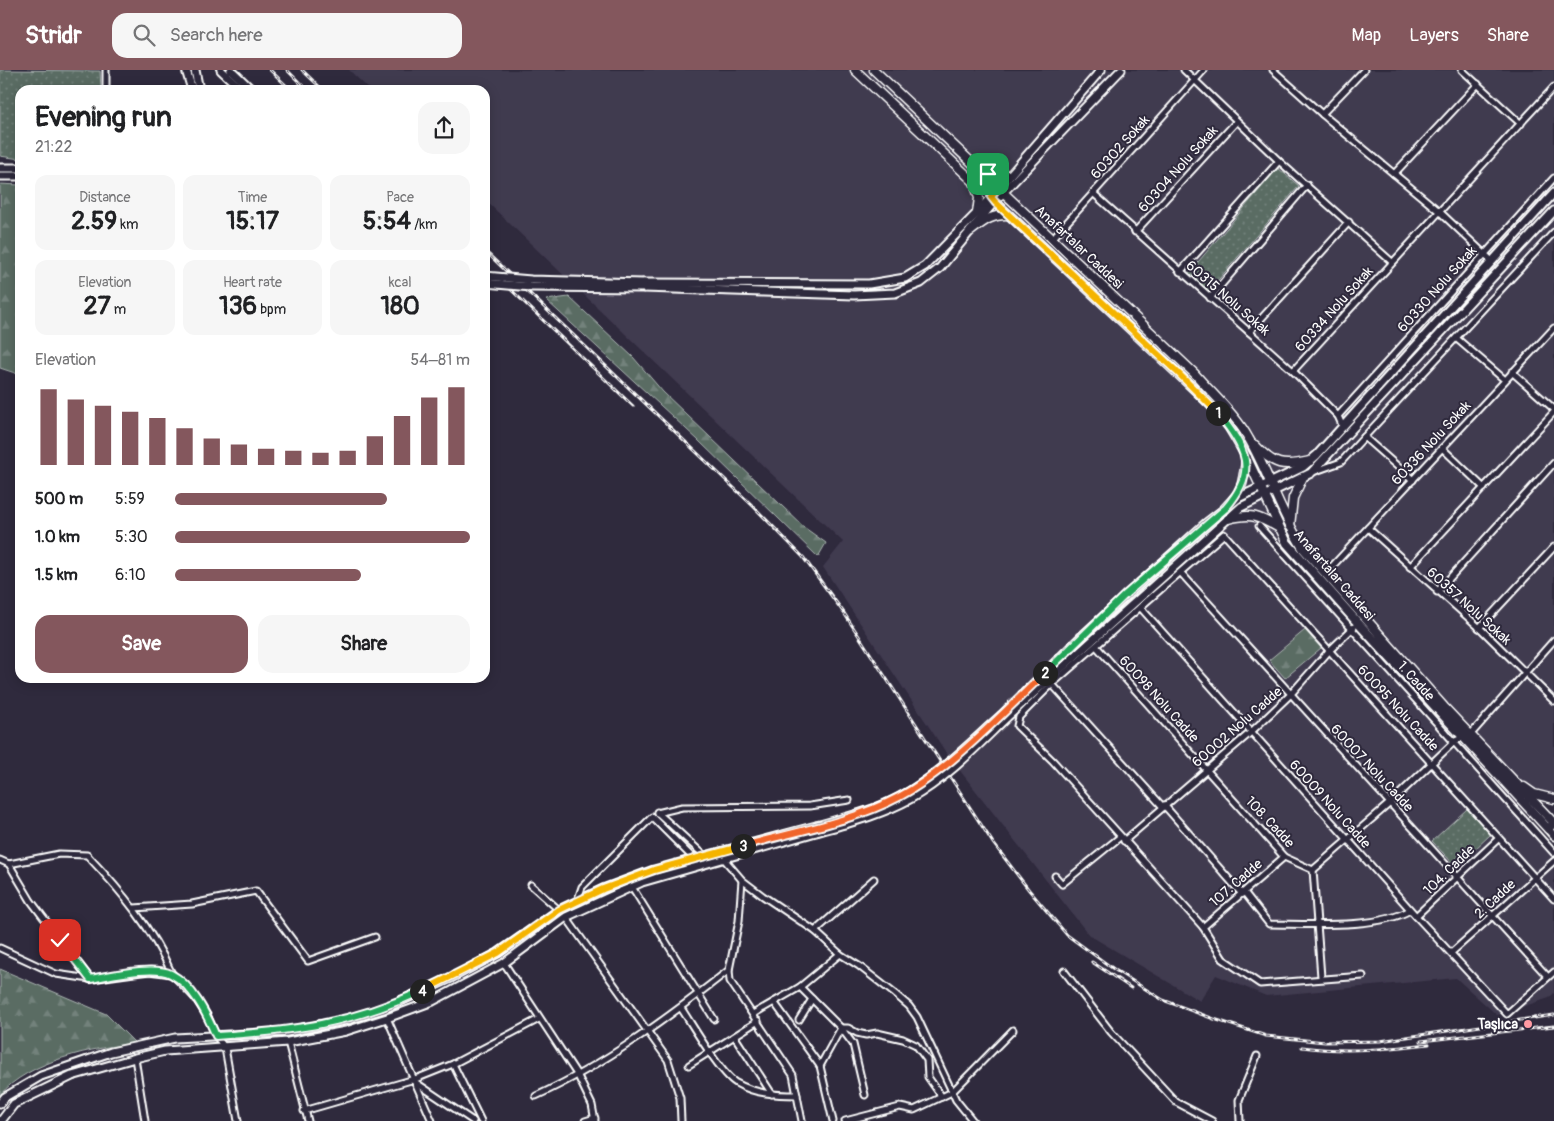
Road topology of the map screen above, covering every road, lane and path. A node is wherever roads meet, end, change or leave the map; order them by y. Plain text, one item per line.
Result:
1 (106, 70) edge
2 (186, 70) edge
3 (221, 70) edge
4 (231, 70) edge
5 (855, 70) edge
6 (874, 70) edge
7 (1101, 70) edge
8 (1121, 70) edge
9 (1184, 70) edge
10 (1204, 70) edge
11 (1273, 70) edge
12 (1284, 70) edge
13 (1364, 70) edge
14 (1462, 70) edge
15 (196, 71) edge
16 (1279, 75) junction
17 (1195, 80) junction
18 (1478, 84) junction
19 (106, 85) edge
20 (190, 85) edge
21 (198, 85) edge
22 (237, 85) edge
23 (247, 85) edge
24 (1554, 86) edge
25 (1322, 114) junction
26 (1237, 121) junction
27 (1521, 124) junction
28 (1279, 161) junction
29 (0, 168) edge
30 (15, 168) edge
31 (981, 172) junction
32 (1394, 174) junction
33 (1008, 175) junction
34 (0, 176) edge
35 (15, 176) edge
36 (1554, 178) edge
37 (972, 179) junction
38 (1307, 184) junction
39 (1000, 190) junction
40 (1093, 193) junction
41 (1554, 193) edge
42 (993, 199) junction
43 (1554, 211) edge
44 (1440, 212) junction
45 (977, 213) junction
46 (1009, 215) junction
47 (1349, 222) junction
48 (971, 231) junction
49 (1135, 232) junction
50 (1554, 232) edge
51 (1052, 238) junction
52 (1485, 253) junction
53 (1492, 261) junction
54 (1392, 262) junction
55 (1180, 272) junction
56 (490, 276) edge
57 (490, 283) edge
58 (644, 285) junction
59 (1210, 298) junction
60 (1554, 328) edge
61 (1249, 332) junction
62 (1456, 338) junction
63 (1293, 371) junction
64 (1512, 372) junction
65 (1505, 380) junction
66 (1554, 410) edge
67 (1338, 416) junction
68 (1342, 425) junction
69 (1364, 437) junction
70 (1249, 439) junction
71 (1442, 448) junction
72 (1247, 458) junction
73 (1310, 461) junction
74 (1554, 463) edge
75 (1311, 473) junction
76 (1303, 477) junction
77 (1413, 480) junction
78 (1270, 482) junction
79 (1261, 487) junction
80 (1484, 488) junction
81 (1274, 491) junction
82 (1266, 496) junction
83 (1226, 508) junction
84 (1228, 519) junction
85 (1259, 526) dead end
86 (1279, 528) junction
87 (1290, 528) junction
88 (1368, 528) junction
89 (1554, 547) edge
90 (1410, 567) junction
91 (1181, 573) junction
92 (1325, 574) junction
93 (1437, 592) junction
94 (1140, 607) junction
95 (1355, 626) junction
96 (1479, 628) junction
97 (1554, 640) edge
98 (1096, 646) junction
99 (1329, 651) junction
100 (1524, 673) junction
101 (1050, 682) junction
102 (1290, 695) junction
103 (1554, 701) edge
104 (1004, 717) junction
105 (1250, 733) junction
106 (1468, 735) junction
107 (1454, 741) junction
108 (1433, 763) junction
109 (1206, 768) junction
110 (1513, 780) junction
111 (1554, 799) edge
112 (850, 800) dead end
113 (1390, 803) junction
114 (1163, 806) junction
115 (1549, 821) edge
116 (816, 829) junction
117 (1554, 836) edge
118 (1122, 839) junction
119 (1498, 839) junction
120 (1348, 840) junction
121 (1554, 853) edge
122 (706, 857) junction
123 (1284, 857) junction
124 (0, 860) edge
125 (696, 860) junction
126 (724, 860) junction
127 (1554, 861) edge
128 (10, 864) junction
129 (1313, 870) junction
130 (1055, 876) dead end
131 (1534, 877) junction
132 (1458, 878) junction
133 (874, 879) dead end
134 (742, 880) junction
135 (531, 885) dead end
136 (632, 887) junction
137 (1243, 893) junction
138 (1554, 899) edge
139 (577, 902) junction
140 (134, 908) junction
141 (559, 910) junction
142 (1410, 910) junction
143 (1416, 916) junction
144 (566, 917) junction
145 (1493, 917) junction
146 (1317, 924) junction
147 (1203, 927) junction
148 (815, 931) junction
149 (375, 937) dead end
150 (0, 948) edge
151 (1451, 953) junction
152 (840, 954) junction
153 (504, 963) junction
154 (729, 970) junction
155 (1064, 971) dead end
156 (1554, 972) edge
157 (172, 974) junction
158 (1363, 976) dead end
159 (1321, 977) junction
160 (1548, 978) junction
161 (90, 979) junction
162 (800, 987) junction
163 (698, 995) junction
164 (812, 999) junction
165 (774, 1002) junction
166 (681, 1008) junction
167 (753, 1014) junction
168 (387, 1018) junction
169 (539, 1019) junction
170 (714, 1019) dead end
171 (799, 1020) dead end
172 (758, 1021) junction
173 (841, 1028) junction
174 (647, 1030) junction
175 (1013, 1030) dead end
176 (216, 1036) junction
177 (735, 1037) junction
178 (288, 1042) junction
179 (225, 1048) junction
180 (710, 1052) junction
181 (1257, 1056) dead end
182 (135, 1058) junction
183 (454, 1064) junction
184 (689, 1065) dead end
185 (820, 1066) junction
186 (578, 1076) junction
187 (412, 1079) junction
188 (952, 1092) junction
189 (772, 1094) junction
190 (797, 1095) junction
191 (865, 1095) dead end
192 (536, 1096) dead end
193 (942, 1097) junction
194 (0, 1103) edge
195 (304, 1111) junction
196 (595, 1120) edge
197 (0, 1121) edge
198 (145, 1121) edge
199 (238, 1121) edge
200 (308, 1121) edge
201 (432, 1121) edge
202 (473, 1121) edge
203 (481, 1121) edge
204 (585, 1121) edge
205 (681, 1121) edge
206 (802, 1121) edge
207 (833, 1121) edge
208 (845, 1121) edge
209 (973, 1121) edge
210 (1212, 1121) edge
211 (1240, 1121) edge

1 - 19 street
2 - 20 street
3 - 22 street
4 - 23 street
5 - 37 main road, Anafartalar Caddesi
6 - 31 main road, Anafartalar Caddesi
7 - 33 street
8 - 39 street
9 - 17 street
10 - 17 street, 60302 Sokak
11 - 16 street
12 - 16 street
13 - 25 street
14 - 18 street
15 - 21 street
16 - 25 street
17 - 26 street
17 - 40 street, 60302 Sokak
18 - 27 street
18 - 32 street
24 - 27 street, 60334 Nolu Sokak
25 - 32 street
26 - 28 street
26 - 49 street, 60304 Nolu Sokak
27 - 44 street, 60334 Nolu Sokak
28 - 38 street
28 - 55 street
29 - 30 street
31 - 33 main road
31 - 39 main road, Anafartalar Caddesi
32 - 44 street
33 - 39 street
34 - 35 street
36 - 52 street, 60330 Nolu Sokak
37 - 42 main road, Anafartalar Caddesi
37 - 45 main road
38 - 47 street
38 - 59 street
39 - 42 street
39 - 51 main road, Anafartalar Caddesi
40 - 49 street, 60315 Nolu Sokak
40 - 51 street, 60302 Sokak
41 - 53 street
42 - 45 street
42 - 46 main road, Anafartalar Caddesi
42 - 48 street
43 - 75 street
44 - 52 street
44 - 54 street, 60334 Nolu Sokak
45 - 58 street
46 - 48 main road
46 - 72 main road, Anafartalar Caddesi
47 - 54 street
47 - 61 street
48 - 58 street
49 - 55 street, 60315 Nolu Sokak
50 - 62 street
51 - 70 main road, Anafartalar Caddesi
52 - 53 street
52 - 67 street, 60330 Nolu Sokak
53 - 68 street
54 - 63 street, 60334 Nolu Sokak
55 - 59 street, 60315 Nolu Sokak
56 - 58 street, bridge
57 - 58 street, bridge
59 - 61 street, 60315 Nolu Sokak
60 - 64 street, 60336 Nolu Sokak
61 - 63 street, 60315 Nolu Sokak
62 - 65 street
62 - 69 street
63 - 67 street, 60315 Nolu Sokak
64 - 65 street, 60336 Nolu Sokak
64 - 66 street
65 - 71 street, 60336 Nolu Sokak
66 - 80 street
67 - 68 street, 60315 Nolu Sokak
68 - 73 street
69 - 75 street
69 - 77 street
70 - 73 main road
70 - 78 main road, Anafartalar Caddesi
71 - 77 street, 60336 Nolu Sokak
71 - 80 street
72 - 79 main road, Anafartalar Caddesi
72 - 83 main road
73 - 78 street
74 - 93 street
75 - 76 street
76 - 81 street
76 - 87 main road
77 - 88 street, 60336 Nolu Sokak
78 - 79 street
78 - 81 main road, Anafartalar Caddesi
79 - 82 main road, Anafartalar Caddesi
79 - 83 street
80 - 90 street
81 - 82 street
81 - 87 main road, Anafartalar Caddesi
82 - 84 street
82 - 86 main road, Anafartalar Caddesi
83 - 104 street
84 - 86 main road
84 - 101 street
85 - 95 street, 1. Cadde
86 - 95 main road, Anafartalar Caddesi
87 - 92 main road, Anafartalar Caddesi
88 - 90 street, 60357 Nolu Sokak
88 - 92 street, 60336 Nolu Sokak
89 - 96 street
90 - 93 street, 60357 Nolu Sokak
91 - 94 street
91 - 99 street, 60095 Nolu Cadde
91 - 102 street, 60007 Nolu Cadde
92 - 106 main road, Anafartalar Caddesi
93 - 96 street, 60357 Nolu Sokak
94 - 98 street
94 - 105 street, 60009 Nolu Cadde
95 - 99 street, 60002 Nolu Cadde
95 - 106 main road, Anafartalar Caddesi
95 - 107 street, 1. Cadde
96 - 100 street, 60357 Nolu Sokak
97 - 100 street
98 - 101 street
98 - 109 street, 60098 Nolu Cadde
99 - 102 street, 60002 Nolu Cadde
99 - 108 street, 60095 Nolu Cadde
100 - 103 street, 60357 Nolu Sokak
100 - 106 street
101 - 104 street
101 - 114 street
101 - 118 street
102 - 105 street, 60002 Nolu Cadde
102 - 113 street, 60007 Nolu Cadde
104 - 116 street, bridge
105 - 109 street, 60002 Nolu Cadde
105 - 120 street, 60009 Nolu Cadde
106 - 107 street
106 - 110 main road, Anafartalar Caddesi
106 - 115 main road, Anafartalar Caddesi
107 - 108 street
107 - 121 street, 1. Cadde
108 - 113 street
108 - 119 street, 60095 Nolu Cadde
109 - 114 street, 60002 Nolu Cadde
109 - 123 street, 108. Cadde
110 - 111 main road
110 - 115 main road, Anafartalar Caddesi
112 - 122 street
113 - 120 street
113 - 132 street, 60007 Nolu Cadde
114 - 118 street, 60002 Nolu Cadde
114 - 137 street
115 - 117 street, Anafartalar Caddesi
116 - 122 street
116 - 126 street
118 - 130 street, 60002 Nolu Cadde
118 - 147 street
119 - 131 street, 60095 Nolu Cadde
119 - 132 street, 104. Cadde
120 - 129 street
120 - 142 street, 60009 Nolu Cadde
122 - 125 street
123 - 129 street, 108. Cadde
123 - 137 street, 107. Cadde
124 - 128 street
125 - 139 street
125 - 139 street
126 - 134 street
126 - 136 street
127 - 131 street, 2. Cadde
128 - 140 street
128 - 161 street
129 - 146 street
131 - 138 street, 60095 Nolu Cadde
131 - 145 street, 2. Cadde
132 - 143 street, 104. Cadde
132 - 145 street, 60007 Nolu Cadde
133 - 148 street
134 - 148 street
134 - 154 street
135 - 141 street
136 - 144 street
136 - 163 street
137 - 146 street
137 - 147 street, 107. Cadde
139 - 141 street
140 - 149 street
140 - 157 street
141 - 176 street
142 - 143 street, 60009 Nolu Cadde
142 - 146 street
143 - 151 street, 60009 Nolu Cadde
144 - 153 street
144 - 174 street
145 - 151 street, 2. Cadde
145 - 160 street, 60007 Nolu Cadde
146 - 159 street
147 - 159 street
148 - 152 street
150 - 161 street
151 - 160 street, 60009 Nolu Cadde
152 - 162 street
152 - 188 street
153 - 168 street
153 - 169 street
154 - 163 street
154 - 167 street
155 - 210 street
156 - 160 street
157 - 161 street
157 - 176 street
158 - 159 street
162 - 164 street
162 - 165 street
163 - 166 street
163 - 170 street
164 - 171 street
164 - 173 street
165 - 167 street
165 - 185 street
166 - 174 street
166 - 180 street
167 - 172 street
168 - 178 street
168 - 187 street
169 - 183 street
169 - 186 street
172 - 177 street
172 - 190 street
173 - 185 street
173 - 191 street
173 - 193 street
174 - 186 street
174 - 205 street
175 - 188 street
176 - 179 street
176 - 194 street
177 - 180 street
177 - 189 street
178 - 179 street
178 - 195 street
179 - 182 street
179 - 199 street
180 - 184 street
180 - 189 street
181 - 211 street
182 - 197 street
182 - 198 street
183 - 187 street
183 - 203 street
185 - 207 street
186 - 192 street
186 - 196 street
187 - 195 street
187 - 201 street
187 - 202 street
188 - 193 street
188 - 209 street
189 - 190 street
190 - 206 street
193 - 208 street
195 - 200 street
196 - 204 street

